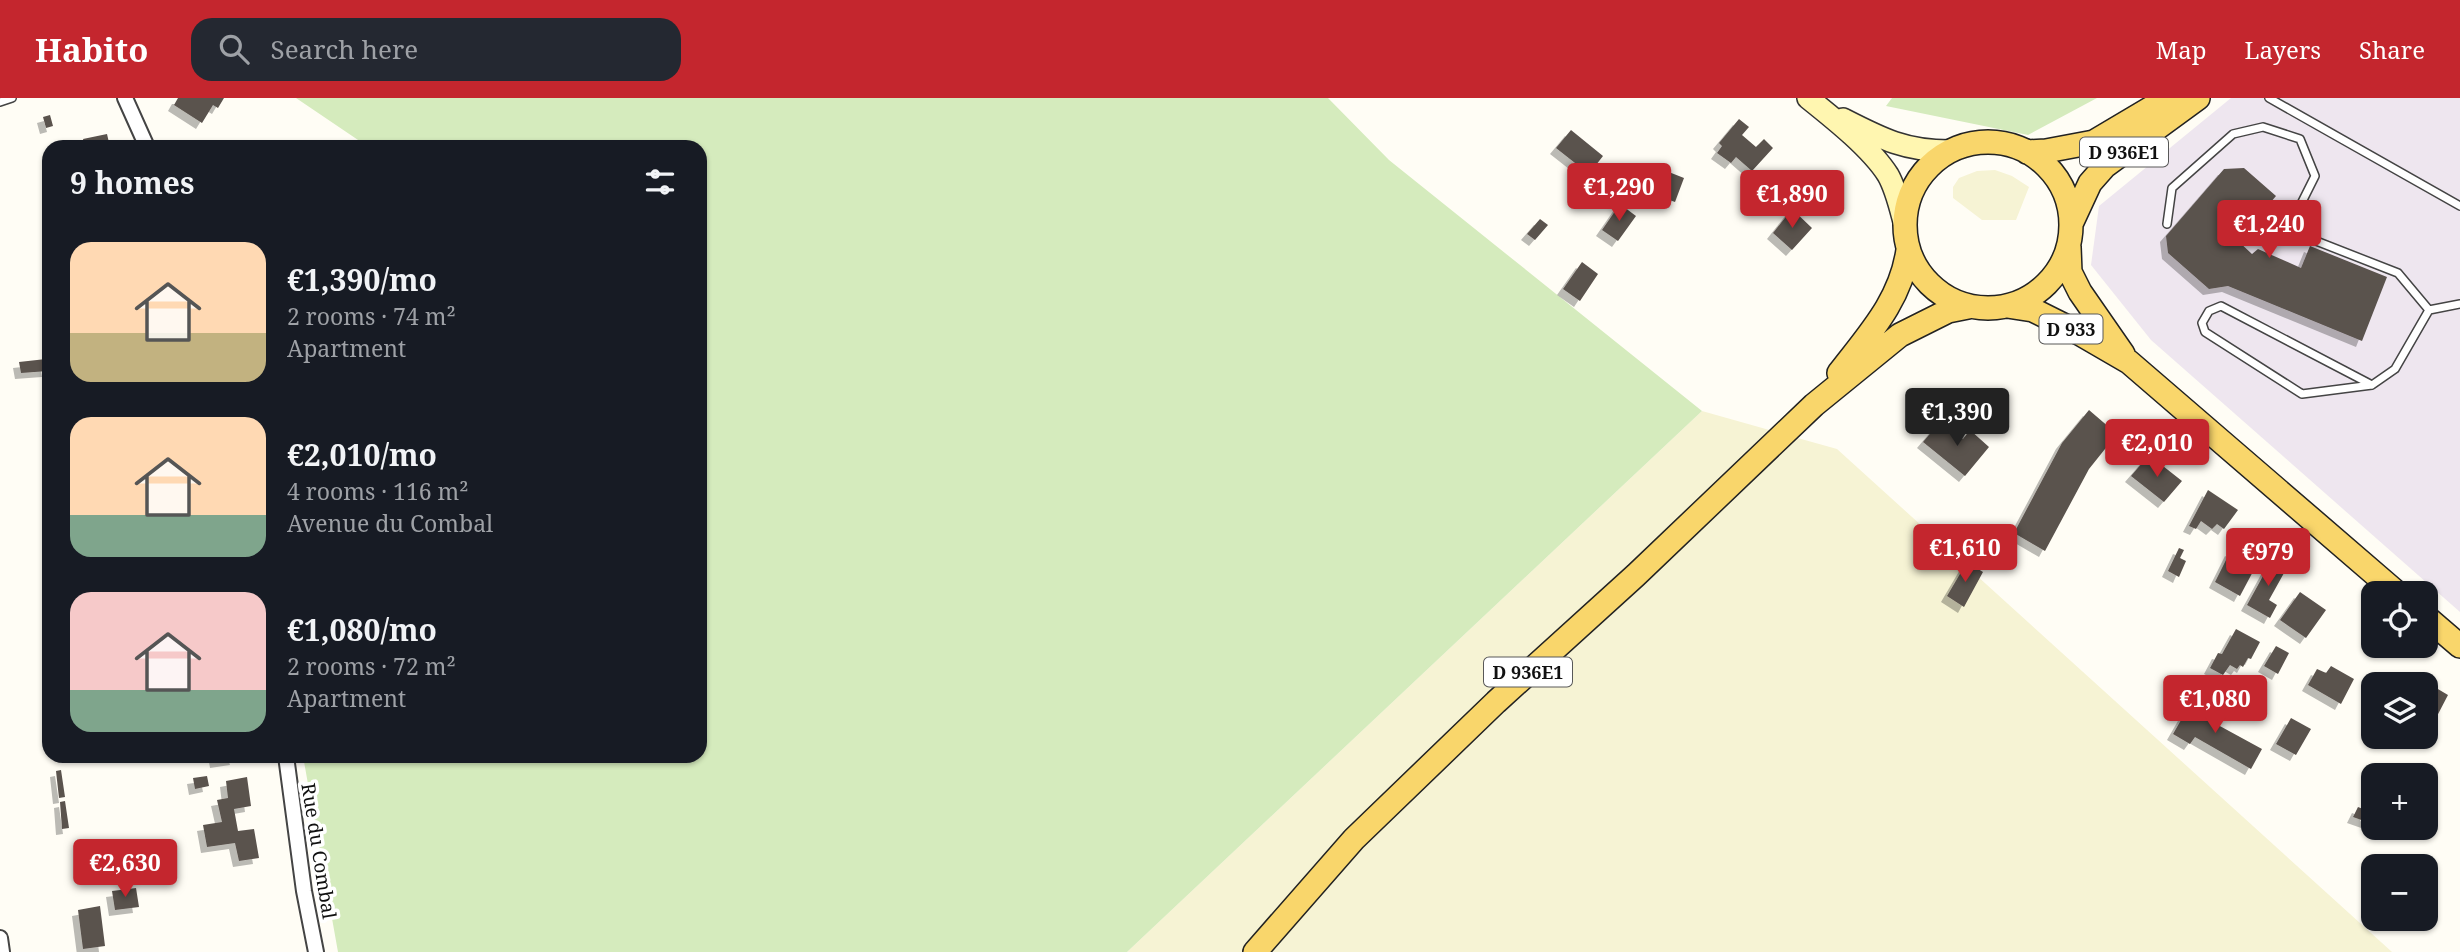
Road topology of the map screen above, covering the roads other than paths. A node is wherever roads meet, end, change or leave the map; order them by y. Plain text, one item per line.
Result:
1 (12, 98) edge
2 (125, 98) edge
3 (2168, 98) edge
4 (2198, 98) edge
5 (2269, 98) edge
6 (0, 102) edge
7 (1814, 102) edge
8 (144, 140) edge
9 (1950, 151) junction
10 (2027, 152) junction
11 (2460, 206) edge
12 (1904, 222) junction
13 (2167, 224) dead end
14 (2070, 234) junction
15 (1908, 250) junction
16 (2460, 304) edge
17 (2007, 306) junction
18 (1968, 307) junction
19 (2429, 310) junction
20 (2129, 362) junction
21 (2372, 385) junction
22 (1814, 405) junction
23 (2383, 581) edge
24 (2438, 627) edge
25 (2460, 646) edge
26 (287, 763) edge
27 (0, 938) edge
28 (2, 952) edge
29 (316, 952) edge
30 (1255, 952) edge

1 - 6 lane
2 - 8 street
3 - 10 main road, D 936E1
4 - 14 main road, D 936E1
5 - 11 lane
7 - 9 main road
7 - 12 main road
9 - 10 main road
9 - 12 main road
10 - 14 main road
12 - 15 main road
13 - 19 lane
14 - 17 main road
14 - 20 main road, D 933
15 - 18 main road
15 - 22 main road, D 936E1
16 - 19 lane
17 - 18 main road
17 - 20 main road, D 933
18 - 22 main road, D 936E1
19 - 21 lane
20 - 23 main road, D 933
21 - 21 lane
22 - 30 main road, D 936E1
24 - 25 main road
26 - 29 street, Rue du Combal
27 - 28 street

